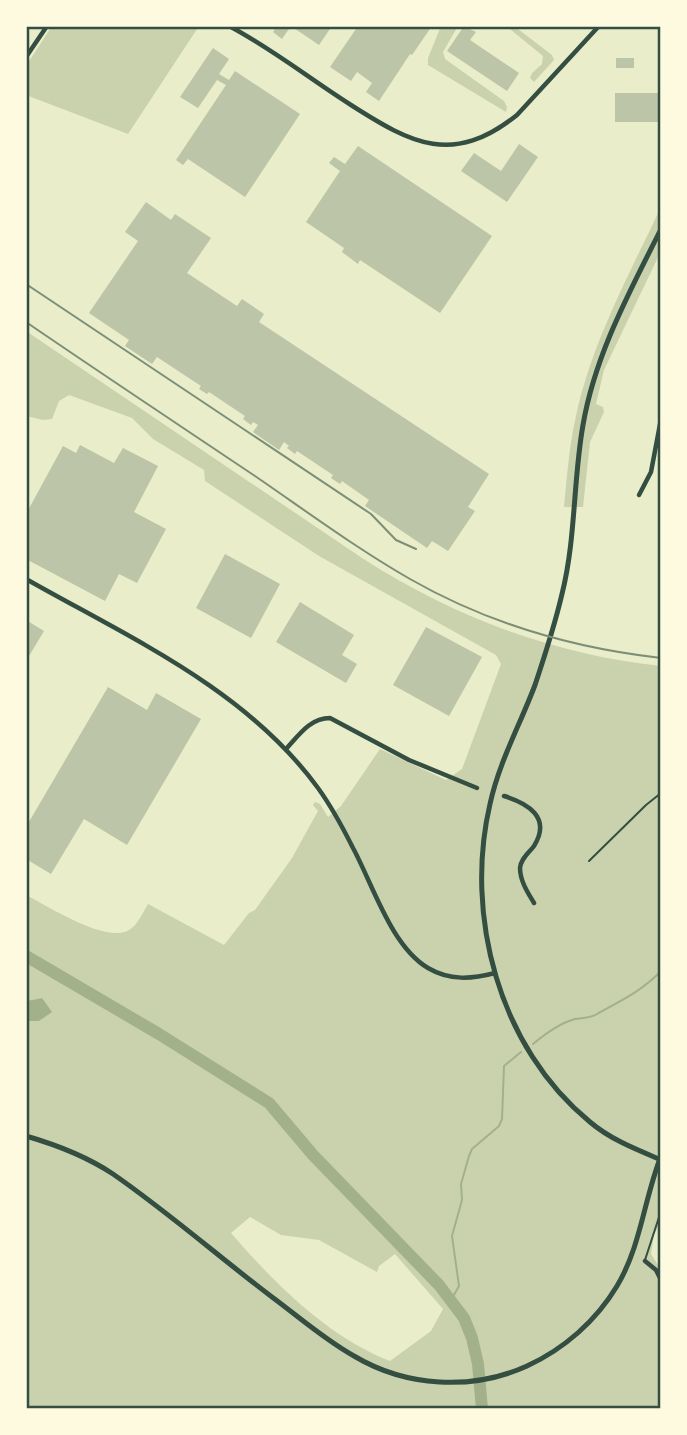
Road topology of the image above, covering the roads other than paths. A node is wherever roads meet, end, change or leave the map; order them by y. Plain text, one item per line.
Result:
1 (47, 26) edge
2 (229, 26) edge
3 (599, 26) edge
4 (26, 57) edge
5 (661, 229) edge
6 (26, 403) edge
7 (26, 410) edge
8 (661, 419) edge
9 (639, 495) dead end
10 (26, 579) edge
11 (286, 749) junction
12 (477, 788) dead end
13 (661, 793) edge
14 (504, 796) dead end
15 (589, 861) dead end
16 (534, 903) dead end
17 (495, 973) junction
18 (26, 1136) edge
19 (660, 1158) edge
20 (661, 1211) edge
21 (645, 1261) joint
22 (661, 1280) edge

1 - 4 street
2 - 3 street
5 - 17 street
6 - 7 street
8 - 9 street
10 - 11 street
11 - 12 street
11 - 17 street
13 - 15 lane
14 - 16 street
17 - 19 street
18 - 19 street
20 - 21 lane
21 - 22 street

